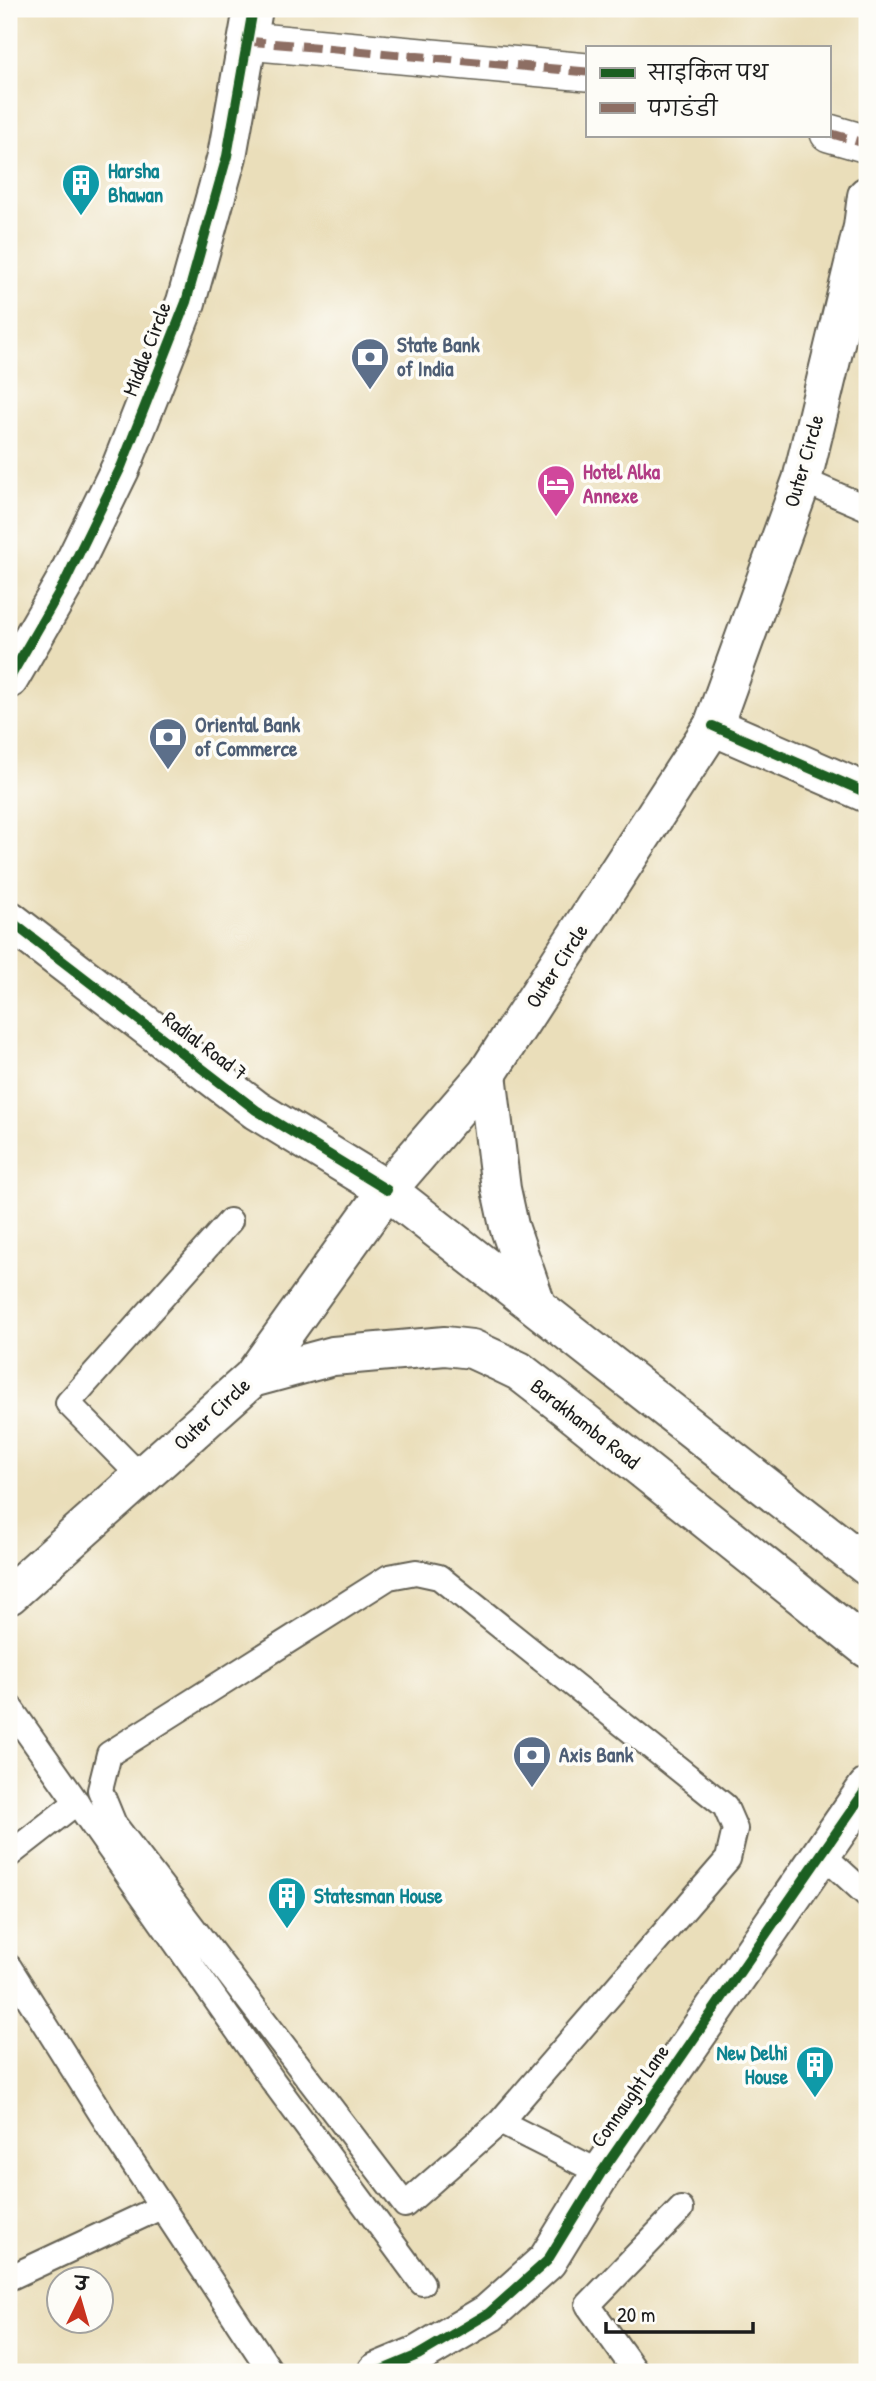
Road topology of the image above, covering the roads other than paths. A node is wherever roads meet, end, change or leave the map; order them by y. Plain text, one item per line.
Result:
1 (250, 25) edge
2 (586, 72) edge
3 (830, 133) edge
4 (867, 144) edge
5 (867, 196) edge
6 (802, 480) junction
7 (867, 508) edge
8 (9, 679) edge
9 (713, 726) junction
10 (867, 793) edge
11 (9, 920) edge
12 (487, 1074) junction
13 (387, 1190) junction
14 (230, 1221) dead end
15 (537, 1307) junction
16 (252, 1378) junction
17 (142, 1478) junction
18 (867, 1566) edge
19 (9, 1595) edge
20 (867, 1648) edge
21 (9, 1706) edge
22 (867, 1788) edge
23 (77, 1802) junction
24 (822, 1854) junction
25 (9, 1855) edge
26 (867, 1895) edge
27 (9, 1967) edge
28 (500, 2122) junction
29 (601, 2173) junction
30 (161, 2207) junction
31 (681, 2209) dead end
32 (9, 2278) edge
33 (422, 2283) dead end
34 (426, 2364) edge
35 (271, 2372) edge
36 (377, 2372) edge
37 (636, 2372) edge

1 - 2 street
1 - 8 main road, Middle Circle
3 - 4 street
5 - 6 main road, Outer Circle
6 - 7 lane
6 - 9 main road, Outer Circle
9 - 10 main road
9 - 12 main road, Outer Circle
11 - 13 main road, Radial Road 7
12 - 13 main road, Outer Circle
12 - 15 main road
13 - 15 main road, Radial Road 7
13 - 16 main road, Outer Circle
14 - 17 lane
15 - 18 main road
16 - 17 main road, Outer Circle
16 - 20 main road, Barakhamba Road
17 - 19 main road, Outer Circle
21 - 23 lane
22 - 24 main road, Connaught Lane
23 - 25 lane
23 - 33 lane
24 - 26 lane
24 - 29 main road, Connaught Lane
27 - 30 lane
28 - 28 lane
28 - 29 lane
29 - 34 main road, Connaught Lane
30 - 32 lane
30 - 35 lane
31 - 37 lane
34 - 36 main road, Connaught Lane

